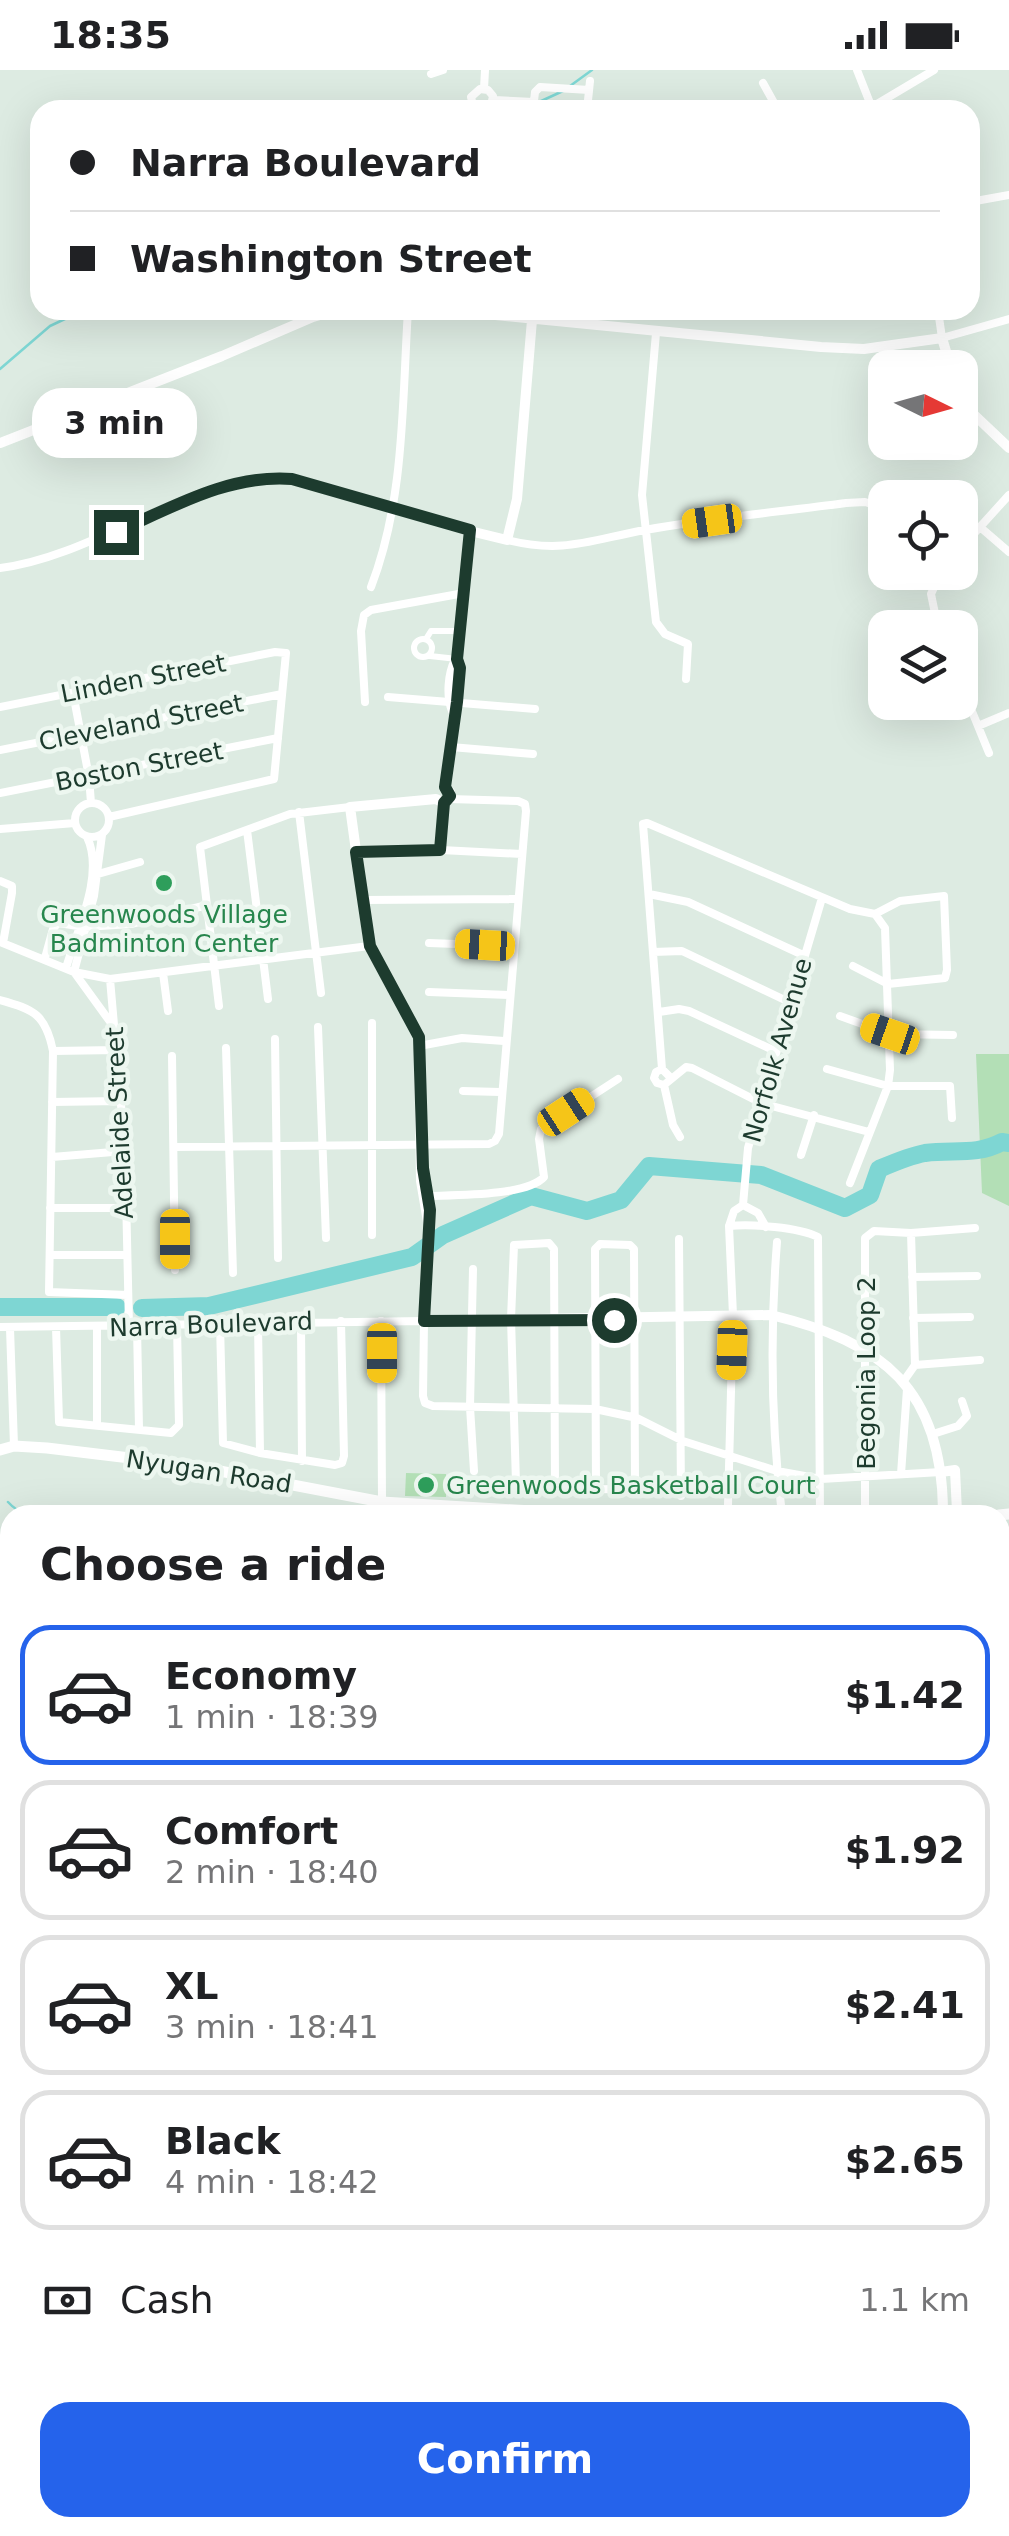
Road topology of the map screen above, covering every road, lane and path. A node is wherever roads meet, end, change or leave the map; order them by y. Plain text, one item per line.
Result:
1 (443, 70) edge
2 (485, 70) edge
3 (856, 70) edge
4 (934, 70) edge
5 (431, 74) dead end
6 (763, 83) dead end
7 (484, 89) junction
8 (472, 100) edge
9 (492, 100) edge
10 (534, 100) edge
11 (588, 100) edge
12 (772, 100) edge
13 (868, 100) edge
14 (886, 100) edge
15 (1009, 194) edge
16 (980, 200) edge
17 (304, 320) edge
18 (407, 320) edge
19 (532, 320) joint
20 (939, 320) edge
21 (1009, 320) edge
22 (656, 333) junction
23 (942, 338) junction
24 (946, 350) edge
25 (978, 418) edge
26 (0, 442) edge
27 (1009, 448) edge
28 (1009, 495) edge
29 (868, 503) edge
30 (395, 507) junction
31 (980, 528) joint
32 (470, 530) junction
33 (645, 530) junction
34 (507, 540) junction
35 (1009, 552) edge
36 (0, 568) edge
37 (371, 588) dead end
38 (464, 593) junction
39 (460, 631) junction
40 (426, 639) junction
41 (429, 656) junction
42 (457, 659) junction
43 (686, 680) dead end
44 (72, 693) junction
45 (282, 694) junction
46 (388, 696) dead end
47 (365, 702) dead end
48 (453, 705) junction
49 (0, 707) edge
50 (535, 709) dead end
51 (1009, 712) edge
52 (976, 720) edge
53 (978, 726) junction
54 (82, 734) junction
55 (278, 738) junction
56 (451, 747) junction
57 (0, 750) edge
58 (989, 753) dead end
59 (533, 754) dead end
60 (89, 777) junction
61 (0, 793) edge
62 (443, 797) junction
63 (91, 803) junction
64 (350, 807) junction
65 (300, 812) junction
66 (109, 817) junction
67 (75, 823) junction
68 (0, 829) edge
69 (246, 830) junction
70 (102, 834) junction
71 (88, 837) junction
72 (440, 850) junction
73 (356, 852) junction
74 (522, 854) junction
75 (140, 862) dead end
76 (98, 874) junction
77 (0, 881) edge
78 (648, 894) junction
79 (517, 898) junction
80 (822, 898) junction
81 (363, 900) junction
82 (207, 905) junction
83 (874, 914) junction
84 (82, 926) junction
85 (1, 942) edge
86 (429, 942) dead end
87 (370, 946) junction
88 (512, 946) junction
89 (654, 952) junction
90 (316, 953) junction
91 (803, 955) junction
92 (45, 958) junction
93 (263, 960) junction
94 (214, 966) junction
95 (854, 966) dead end
96 (70, 970) junction
97 (163, 972) junction
98 (110, 979) junction
99 (888, 984) junction
100 (430, 992) dead end
101 (321, 994) dead end
102 (509, 996) junction
103 (268, 999) dead end
104 (0, 1000) edge
105 (790, 1002) junction
106 (219, 1006) dead end
107 (168, 1012) dead end
108 (659, 1012) junction
109 (840, 1016) dead end
110 (372, 1023) dead end
111 (114, 1027) junction
112 (318, 1027) dead end
113 (890, 1034) junction
114 (953, 1035) dead end
115 (275, 1039) dead end
116 (504, 1041) junction
117 (419, 1046) junction
118 (226, 1048) dead end
119 (117, 1050) junction
120 (53, 1051) junction
121 (775, 1052) junction
122 (172, 1056) dead end
123 (662, 1069) junction
124 (827, 1069) dead end
125 (670, 1076) junction
126 (618, 1079) dead end
127 (664, 1085) junction
128 (888, 1086) junction
129 (463, 1091) dead end
130 (500, 1092) junction
131 (120, 1101) junction
132 (52, 1102) junction
133 (761, 1103) junction
134 (814, 1115) junction
135 (952, 1118) dead end
136 (869, 1132) junction
137 (680, 1138) dead end
138 (422, 1144) junction
139 (276, 1146) junction
140 (323, 1146) junction
141 (371, 1146) junction
142 (174, 1147) junction
143 (229, 1147) junction
144 (125, 1151) junction
145 (801, 1154) dead end
146 (52, 1157) junction
147 (423, 1168) junction
148 (850, 1183) dead end
149 (429, 1196) junction
150 (744, 1203) junction
151 (50, 1208) junction
152 (125, 1208) junction
153 (428, 1225) junction
154 (729, 1226) junction
155 (766, 1227) junction
156 (975, 1228) dead end
157 (912, 1233) junction
158 (372, 1235) dead end
159 (326, 1238) dead end
160 (679, 1239) dead end
161 (776, 1242) dead end
162 (125, 1255) junction
163 (50, 1256) junction
164 (278, 1258) dead end
165 (473, 1269) dead end
166 (175, 1270) dead end
167 (232, 1273) dead end
168 (977, 1276) dead end
169 (912, 1278) junction
170 (128, 1294) junction
171 (733, 1315) junction
172 (771, 1315) junction
173 (680, 1316) junction
174 (970, 1317) dead end
175 (913, 1318) junction
176 (511, 1319) junction
177 (634, 1319) junction
178 (471, 1320) junction
179 (555, 1320) junction
180 (594, 1320) junction
181 (341, 1321) junction
182 (382, 1321) junction
183 (424, 1321) junction
184 (301, 1322) junction
185 (220, 1324) junction
186 (258, 1324) junction
187 (133, 1326) junction
188 (177, 1326) junction
189 (5, 1327) edge
190 (56, 1327) junction
191 (819, 1327) junction
192 (97, 1328) junction
193 (866, 1350) junction
194 (980, 1360) dead end
195 (915, 1365) junction
196 (905, 1385) junction
197 (962, 1402) dead end
198 (470, 1406) junction
199 (513, 1406) junction
200 (556, 1406) junction
201 (595, 1409) junction
202 (637, 1418) junction
203 (13, 1423) junction
204 (0, 1424) edge
205 (98, 1425) junction
206 (138, 1429) junction
207 (933, 1434) junction
208 (682, 1442) junction
209 (14, 1446) junction
210 (0, 1450) edge
211 (260, 1453) junction
212 (729, 1455) junction
213 (302, 1461) junction
214 (474, 1470) dead end
215 (776, 1471) junction
216 (941, 1472) junction
217 (901, 1474) junction
218 (821, 1479) junction
219 (867, 1479) junction
220 (555, 1486) junction
221 (596, 1489) junction
222 (680, 1496) dead end
223 (382, 1502) junction
224 (432, 1505) edge
225 (728, 1505) edge
226 (781, 1505) edge
227 (820, 1505) edge
228 (865, 1505) edge
229 (948, 1505) edge

1 - 5 street
2 - 7 street
3 - 13 street
4 - 14 street
6 - 12 street
7 - 8 street
7 - 9 street
10 - 11 street
15 - 16 street
17 - 26 street
18 - 30 street
19 - 22 street
19 - 34 street
20 - 23 street
21 - 23 street
22 - 23 street
22 - 33 street
23 - 24 street
25 - 27 street
28 - 31 street
29 - 33 street
30 - 32 street
30 - 36 street
30 - 37 street
31 - 35 street
32 - 34 street
32 - 38 street
33 - 34 street
33 - 43 street
38 - 39 street
38 - 47 street
39 - 40 street
39 - 42 street
40 - 41 street
40 - 41 street
41 - 42 street
42 - 48 street
44 - 45 street, Linden Street
44 - 49 street, Linden Street
44 - 54 street
45 - 54 street, Cleveland Street
45 - 55 street
46 - 48 street
48 - 50 street
48 - 56 street
51 - 53 street
52 - 53 street
53 - 58 street
54 - 57 street, Cleveland Street
54 - 60 street
55 - 60 street, Boston Street
55 - 66 street
56 - 59 street
56 - 62 street
60 - 61 street, Boston Street
60 - 63 street
62 - 64 street
62 - 72 street
62 - 74 street
63 - 66 street
63 - 67 street
64 - 65 street
64 - 73 street
65 - 69 street
65 - 90 street
66 - 70 street
67 - 68 street
67 - 71 street
69 - 82 street
69 - 93 street
70 - 71 street
70 - 76 street
71 - 84 street
72 - 73 street
72 - 74 street
73 - 81 street
74 - 79 street
75 - 76 street
76 - 84 street
77 - 85 street
78 - 80 street
78 - 89 street
78 - 91 street
79 - 81 street
79 - 88 street
80 - 83 street
80 - 91 street, Norfolk Avenue
81 - 87 street
82 - 84 street
82 - 94 street
83 - 99 street
83 - 99 street
84 - 92 street
84 - 96 street
85 - 92 street
86 - 88 street
87 - 90 street
87 - 117 street
88 - 102 street
89 - 105 street
89 - 108 street
90 - 93 street
90 - 101 street
91 - 105 street, Norfolk Avenue
92 - 96 street
93 - 94 street
93 - 103 street
94 - 97 street
94 - 106 street
95 - 99 street
96 - 98 street
96 - 111 street
97 - 98 street
97 - 107 street
98 - 111 street, Adelaide Street
99 - 113 street
100 - 102 street
102 - 116 street
104 - 120 street
105 - 121 street, Norfolk Avenue
108 - 121 street
108 - 123 street
109 - 113 street
110 - 141 street
111 - 119 street, Adelaide Street
112 - 140 street
113 - 114 street
113 - 128 street
115 - 139 street
116 - 117 street
116 - 130 street
117 - 138 street
118 - 143 street
119 - 120 street
119 - 131 street, Adelaide Street
120 - 132 street
121 - 133 street, Norfolk Avenue
122 - 142 street
123 - 125 street
123 - 127 street
124 - 128 street
125 - 127 street
125 - 133 street
126 - 149 street
127 - 137 street
128 - 135 street
128 - 136 street
129 - 130 street
130 - 138 street
131 - 132 street
131 - 144 street, Adelaide Street
132 - 146 street
133 - 134 street
133 - 150 street, Norfolk Avenue
134 - 136 street
134 - 145 street
136 - 148 street
138 - 141 street
138 - 147 street
139 - 140 street
139 - 143 street
139 - 164 street
140 - 141 street
140 - 159 street
141 - 158 street
142 - 143 street
142 - 166 street
143 - 167 street
144 - 146 street
144 - 152 street, Adelaide Street
146 - 151 street
147 - 149 street
147 - 153 street
149 - 153 street
150 - 154 street
150 - 155 street
151 - 152 street
151 - 163 street
152 - 162 street, Adelaide Street
153 - 183 street
154 - 155 street
154 - 171 street
155 - 191 street
156 - 157 street
157 - 169 street
157 - 193 street, Begonia Loop 2
160 - 173 street
161 - 172 street
162 - 163 street
162 - 170 street, Adelaide Street
163 - 170 street
165 - 178 street
168 - 169 street
169 - 175 street
170 - 187 street, Adelaide Street
171 - 172 street, Narra Boulevard
171 - 173 street, Narra Boulevard
171 - 212 street
172 - 191 street, Narra Boulevard
172 - 215 street
173 - 177 street, Narra Boulevard
173 - 208 street
174 - 175 street
175 - 195 street
176 - 178 street, Narra Boulevard
176 - 179 street, Narra Boulevard
176 - 179 street
176 - 199 street
177 - 180 street, Narra Boulevard
177 - 180 street
177 - 202 street
178 - 183 street, Narra Boulevard
178 - 198 street
179 - 180 street, Narra Boulevard
179 - 200 street
180 - 201 street
181 - 182 street, Narra Boulevard
181 - 184 street, Narra Boulevard
181 - 213 street
182 - 183 street, Narra Boulevard
182 - 223 street
183 - 198 street
184 - 186 street, Narra Boulevard
184 - 213 street
185 - 186 street, Narra Boulevard
185 - 188 street, Narra Boulevard
185 - 211 street
186 - 211 street
187 - 188 street, Narra Boulevard
187 - 192 street, Narra Boulevard
187 - 206 street, Adelaide Street
188 - 206 street
189 - 190 street, Narra Boulevard
189 - 203 street
190 - 192 street, Narra Boulevard
190 - 205 street
191 - 193 street, Narra Boulevard
191 - 218 street
192 - 205 street
193 - 196 street, Narra Boulevard
193 - 219 street, Begonia Loop 2
194 - 195 street
195 - 196 street
196 - 207 street, Narra Boulevard
196 - 217 street
197 - 207 street
198 - 199 street
198 - 214 street
199 - 200 street
199 - 220 street
200 - 201 street
200 - 220 street
201 - 202 street
201 - 221 street
202 - 208 street
202 - 221 street
203 - 204 street
203 - 209 street
205 - 206 street
207 - 216 street, Narra Boulevard
208 - 212 street
208 - 222 street
209 - 210 main road, Nyugan Road
209 - 223 main road, Nyugan Road
211 - 213 street
212 - 215 street
212 - 225 street
215 - 218 street
215 - 226 street
216 - 217 street
216 - 229 street, Narra Boulevard
217 - 219 street
218 - 219 street
218 - 227 street
219 - 228 street, Begonia Loop 2
220 - 221 street
223 - 224 main road, Nyugan Road

